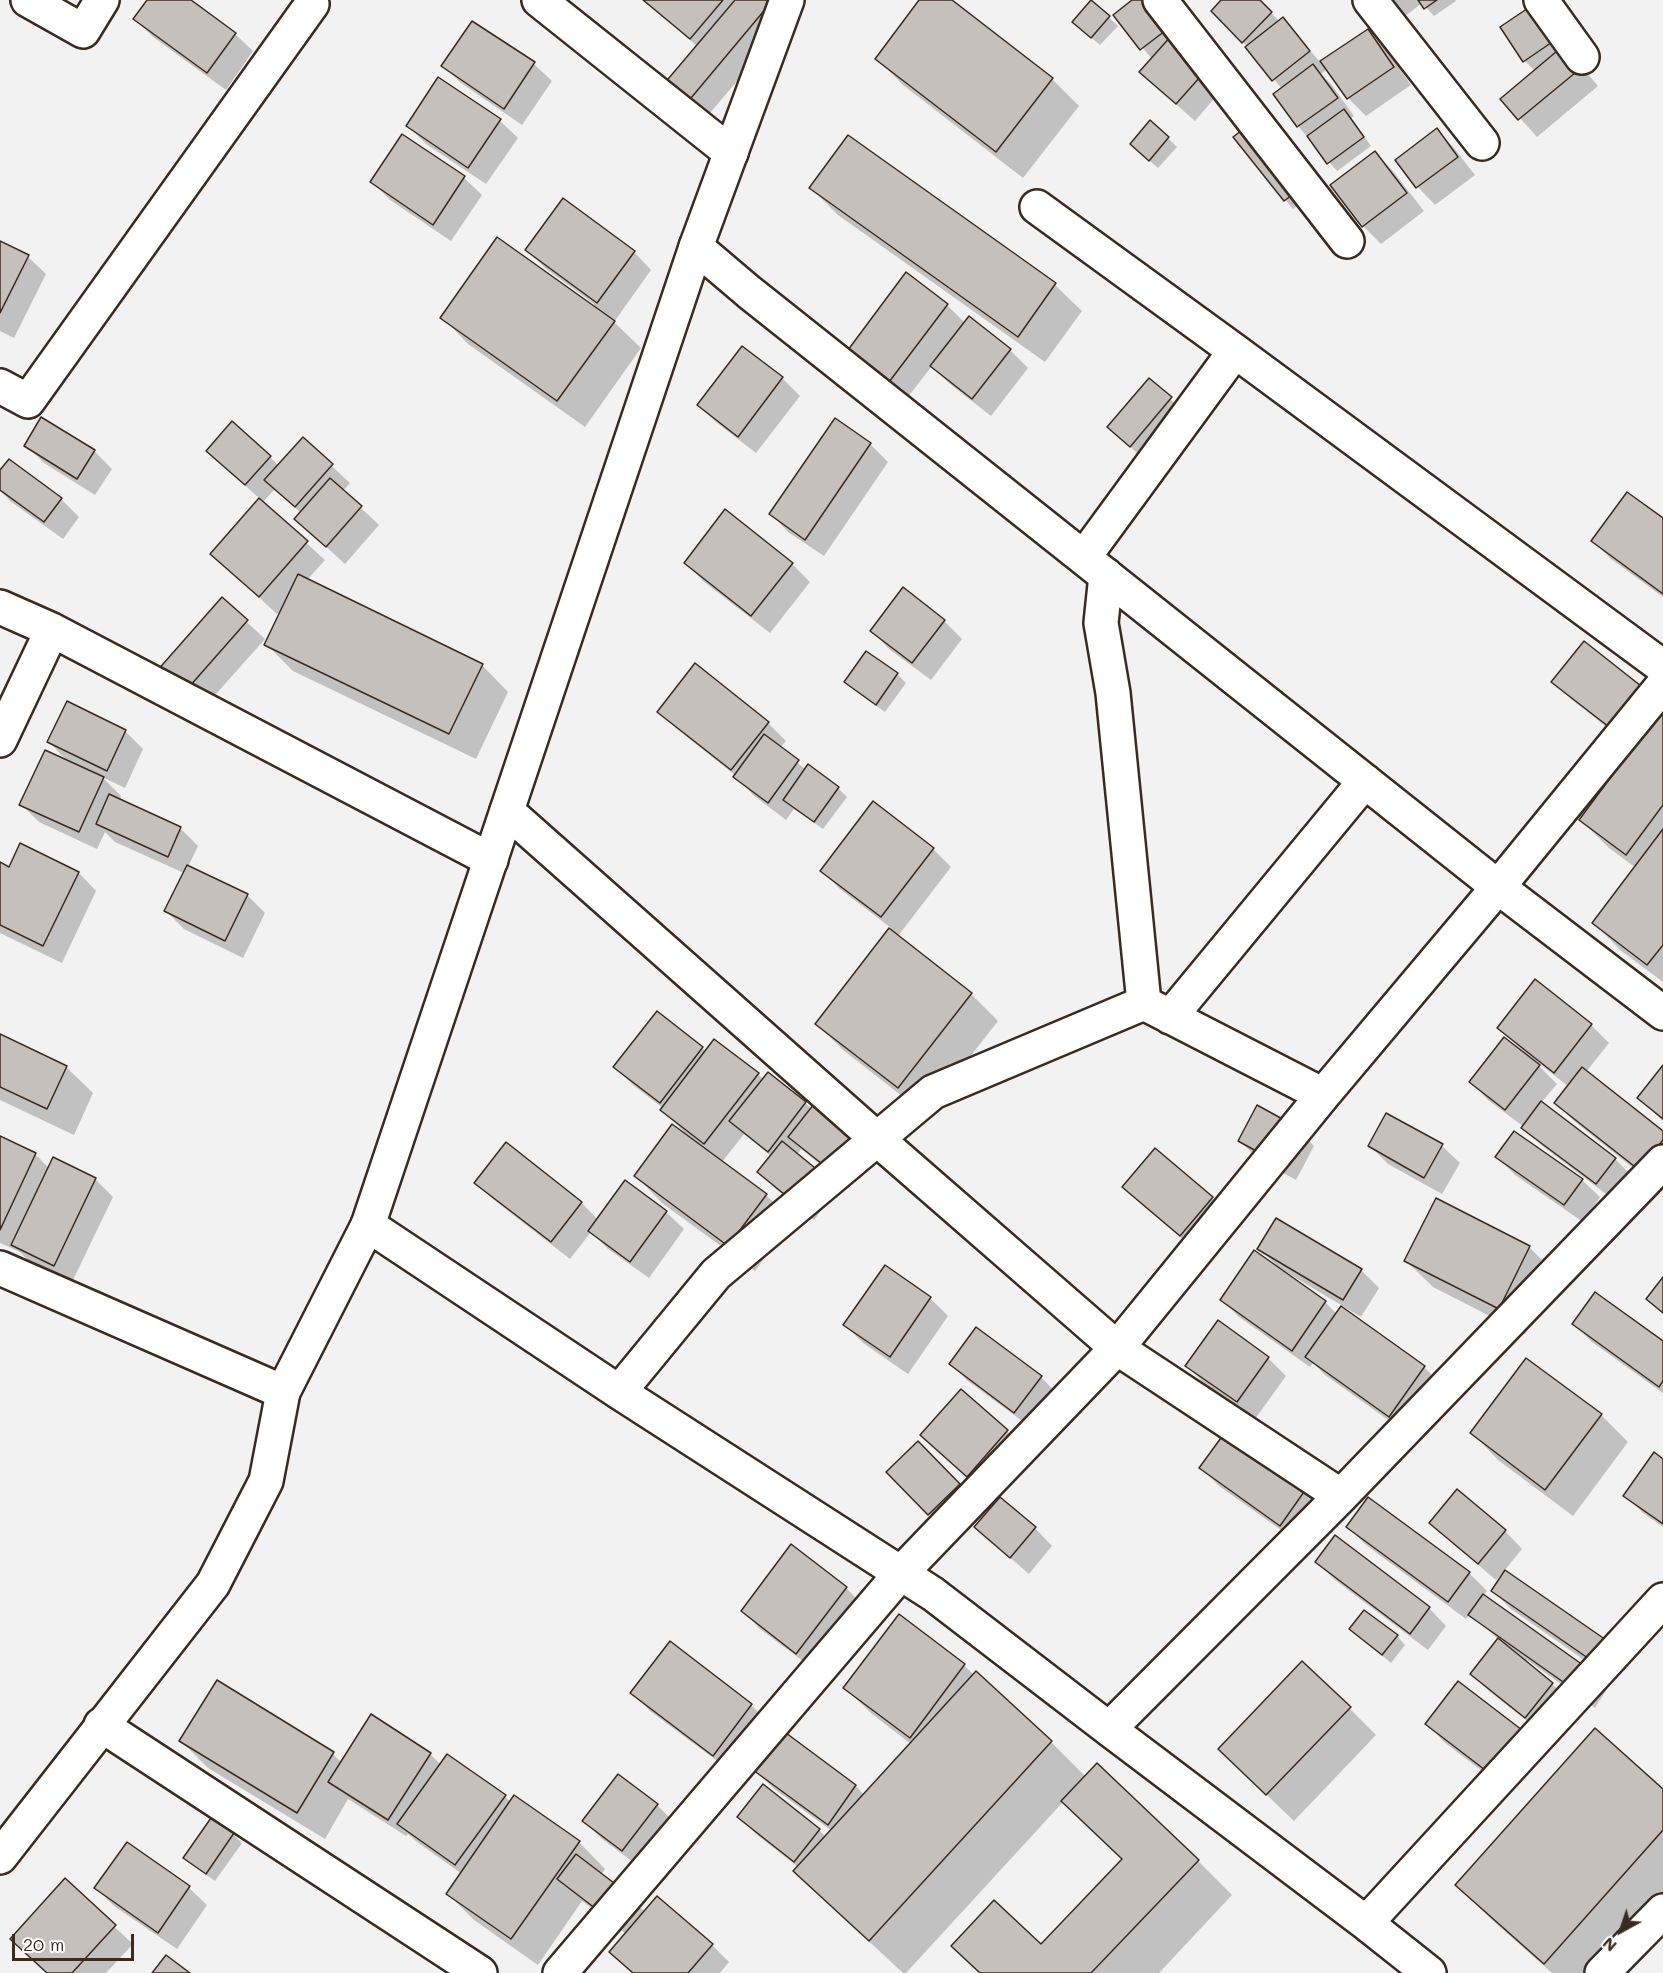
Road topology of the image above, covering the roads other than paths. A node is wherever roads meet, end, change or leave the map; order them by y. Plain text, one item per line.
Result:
1 (28, 0) edge
2 (102, 0) edge
3 (539, 0) edge
4 (787, 0) edge
5 (1160, 0) edge
6 (1370, 0) edge
7 (1541, 0) edge
8 (312, 4) dead end
9 (1582, 57) dead end
10 (1482, 143) dead end
11 (731, 153) junction
12 (1037, 207) dead end
13 (1347, 241) dead end
14 (696, 247) junction
15 (1235, 351) junction
16 (0, 386) edge
17 (1095, 566) junction
18 (0, 607) edge
19 (52, 630) junction
20 (1663, 667) edge
21 (1663, 685) edge
22 (0, 740) edge
23 (1365, 781) junction
24 (507, 811) junction
25 (490, 860) junction
26 (1498, 887) junction
27 (1157, 1010) junction
28 (1663, 1013) edge
29 (1323, 1095) junction
30 (877, 1139) junction
31 (1663, 1162) edge
32 (368, 1225) junction
33 (0, 1268) edge
34 (1117, 1348) junction
35 (283, 1392) junction
36 (619, 1392) junction
37 (1341, 1496) junction
38 (901, 1573) junction
39 (1663, 1600) edge
40 (101, 1725) junction
41 (1109, 1730) junction
42 (0, 1857) edge
43 (1663, 1911) edge
44 (1366, 1923) junction
45 (480, 1973) edge
46 (560, 1973) edge
47 (1429, 1973) edge
48 (1602, 1973) edge

1 - 2 street
3 - 11 street
4 - 11 street
5 - 13 street
6 - 10 street
7 - 9 street
8 - 16 street
11 - 14 street
12 - 15 street
14 - 17 street
14 - 24 street
15 - 17 street
15 - 20 street
17 - 23 street
17 - 27 street
18 - 19 street
19 - 22 street
19 - 25 street
21 - 26 street
23 - 26 street
23 - 27 street
24 - 25 street
24 - 30 street
25 - 32 street
26 - 28 street
26 - 29 street
27 - 29 street
27 - 30 street
29 - 34 street
30 - 34 street
30 - 36 street
31 - 37 street
32 - 35 street
32 - 36 street
33 - 35 street
34 - 37 street
34 - 38 street
35 - 40 street
36 - 38 street
37 - 41 street
38 - 41 street
38 - 46 street
39 - 44 street
40 - 42 street
40 - 45 street
41 - 44 street
43 - 48 street
44 - 47 street

